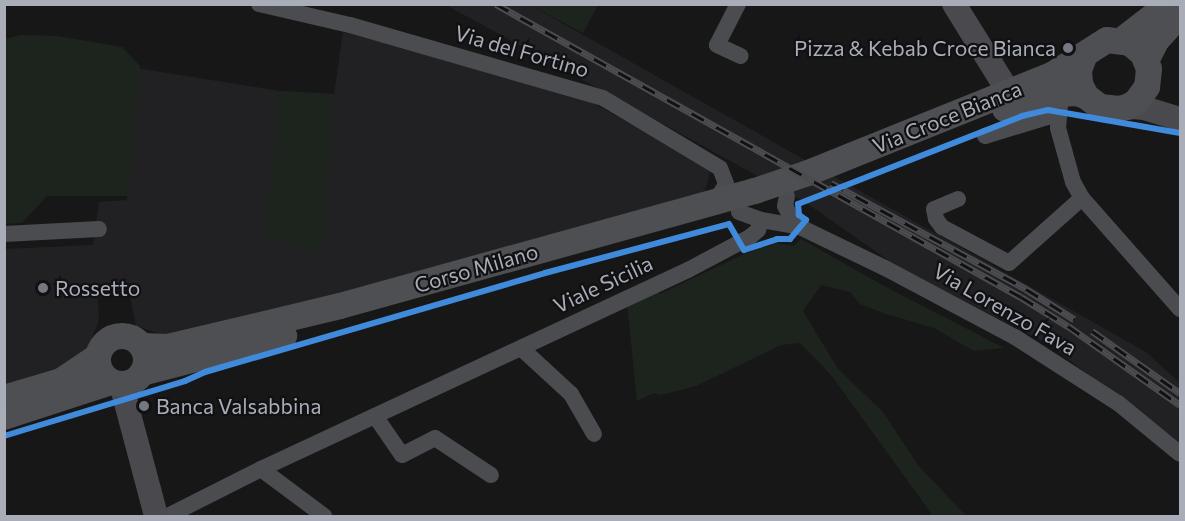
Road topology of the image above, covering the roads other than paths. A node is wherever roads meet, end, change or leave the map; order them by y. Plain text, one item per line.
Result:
1 (259, 4) edge
2 (738, 4) edge
3 (954, 4) edge
4 (1169, 4) edge
5 (1180, 14) edge
6 (1122, 40) junction
7 (741, 56) dead end
8 (1084, 57) junction
9 (1148, 70) junction
10 (1008, 91) junction
11 (1086, 96) junction
12 (1059, 105) junction
13 (1127, 107) junction
14 (1180, 112) edge
15 (1180, 119) edge
16 (985, 136) dead end
17 (817, 178) junction
18 (787, 196) junction
19 (1082, 198) junction
20 (958, 199) dead end
21 (715, 202) junction
22 (750, 216) junction
23 (795, 225) junction
24 (99, 229) dead end
25 (4, 234) edge
26 (1180, 309) edge
27 (142, 346) junction
28 (521, 348) junction
29 (97, 357) junction
30 (125, 380) junction
31 (4, 398) edge
32 (375, 416) junction
33 (4, 417) edge
34 (594, 434) dead end
35 (1180, 454) edge
36 (261, 469) junction
37 (491, 475) dead end
38 (156, 516) edge
39 (168, 516) edge
40 (324, 516) edge

1 - 21 street, Via del Fortino
2 - 7 street
3 - 10 street
4 - 6 main road, Via Croce Bianca
5 - 9 main road
6 - 8 main road, Via Croce Bianca
6 - 9 main road
8 - 10 main road, Via Croce Bianca
8 - 11 main road
9 - 13 main road
9 - 14 street
10 - 17 main road, Via Croce Bianca
11 - 12 main road, Via Croce Bianca
11 - 13 main road, Via Croce Bianca
12 - 16 street, Via Croce Bianca
12 - 17 main road, Via Croce Bianca
12 - 19 street
13 - 15 street
17 - 18 main road, Corso Milano
17 - 21 main road, Corso Milano
18 - 22 main road, Corso Milano
18 - 23 street
19 - 20 street
19 - 26 street
21 - 27 main road, Corso Milano
22 - 23 street, Via Lorenzo Fava
22 - 28 street, Viale Sicilia
22 - 30 main road, Corso Milano
23 - 35 street, Via Lorenzo Fava
24 - 25 street
27 - 29 main road
27 - 30 main road
28 - 32 street, Viale Sicilia
28 - 34 street
29 - 30 main road
29 - 31 main road
30 - 33 main road, Corso Milano
30 - 38 street
32 - 36 street, Viale Sicilia
32 - 37 street
36 - 39 street, Viale Sicilia
36 - 40 street

